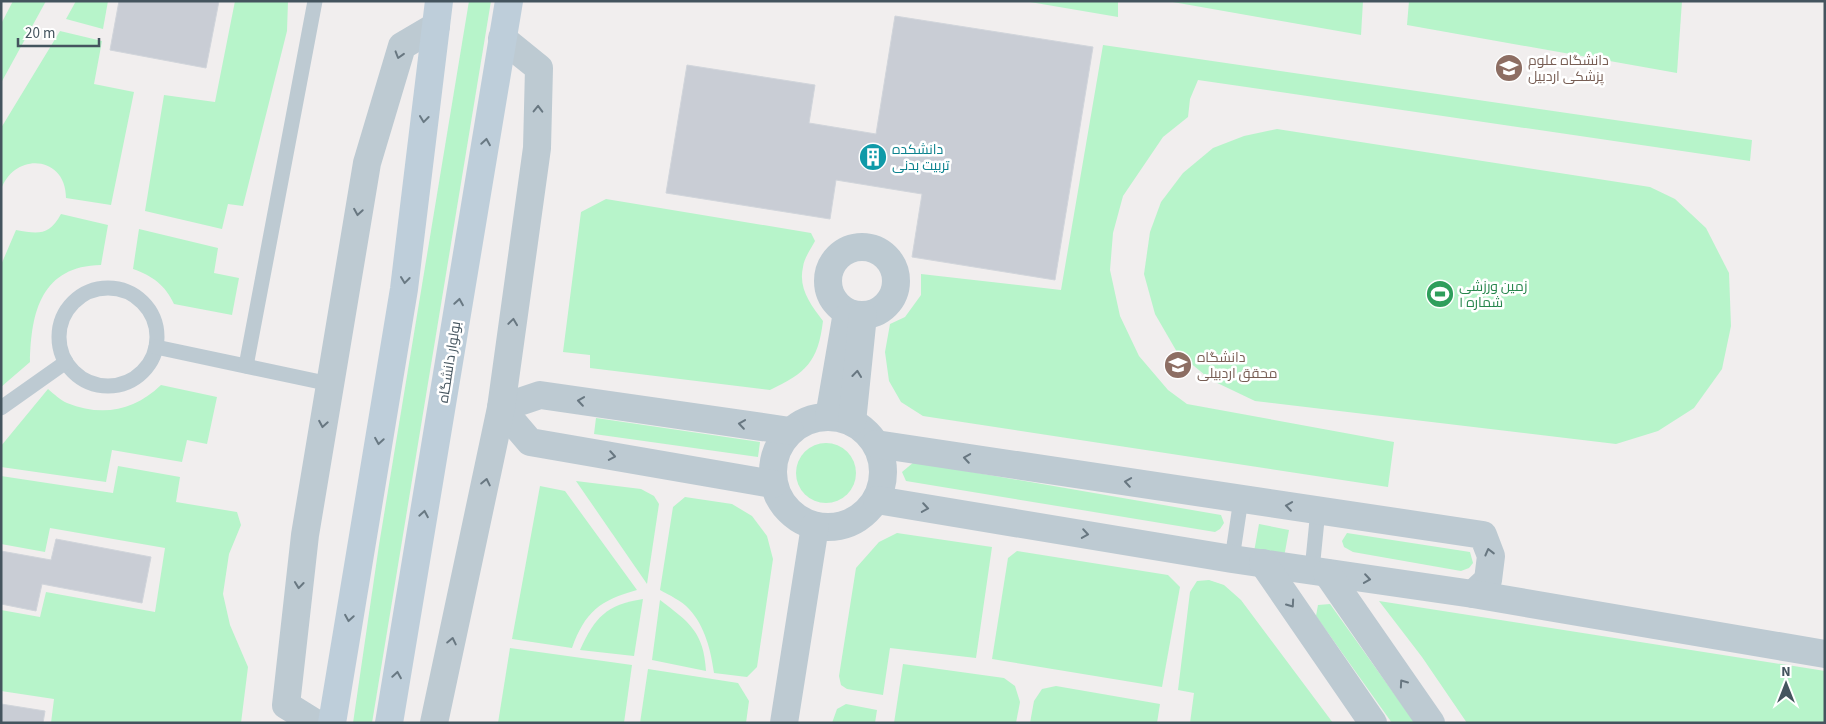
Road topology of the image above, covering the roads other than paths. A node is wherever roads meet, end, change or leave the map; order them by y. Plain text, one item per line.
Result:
1 (315, 1) edge
2 (509, 1) edge
3 (437, 14) edge
4 (502, 38) junction
5 (855, 313) dead end
6 (156, 347) junction
7 (66, 362) junction
8 (246, 366) junction
9 (330, 384) junction
10 (1, 408) edge
11 (501, 408) junction
12 (841, 420) junction
13 (790, 431) junction
14 (876, 444) junction
15 (773, 484) junction
16 (1241, 499) junction
17 (877, 500) junction
18 (1318, 510) junction
19 (816, 526) junction
20 (1232, 559) junction
21 (1263, 563) junction
22 (1320, 571) junction
23 (1473, 594) junction
24 (1825, 654) edge
25 (315, 723) edge
26 (332, 723) edge
27 (389, 723) edge
28 (434, 723) edge
29 (784, 723) edge
30 (1373, 723) edge
31 (1431, 723) edge

1 - 8 lane
2 - 4 main road, بولوار دانشگاه
3 -> 9 street
3 -> 26 main road
11 -> 4 street
27 -> 4 main road, بولوار دانشگاه
5 - 12 street
6 - 7 lane
6 - 7 lane
6 - 8 lane
7 - 10 lane
8 - 9 lane
9 -> 25 street
13 -> 11 street
11 -> 15 street
28 -> 11 street
12 - 13 street
12 - 14 street
13 - 15 street
16 -> 14 street
14 - 17 street
15 - 19 street
18 -> 16 street
16 - 20 lane
17 - 19 street
17 -> 20 street
18 - 22 lane
23 -> 18 street
19 - 29 street
20 - 21 street
21 - 22 street
21 -> 30 street
22 -> 23 street
31 -> 22 street
23 - 24 street

